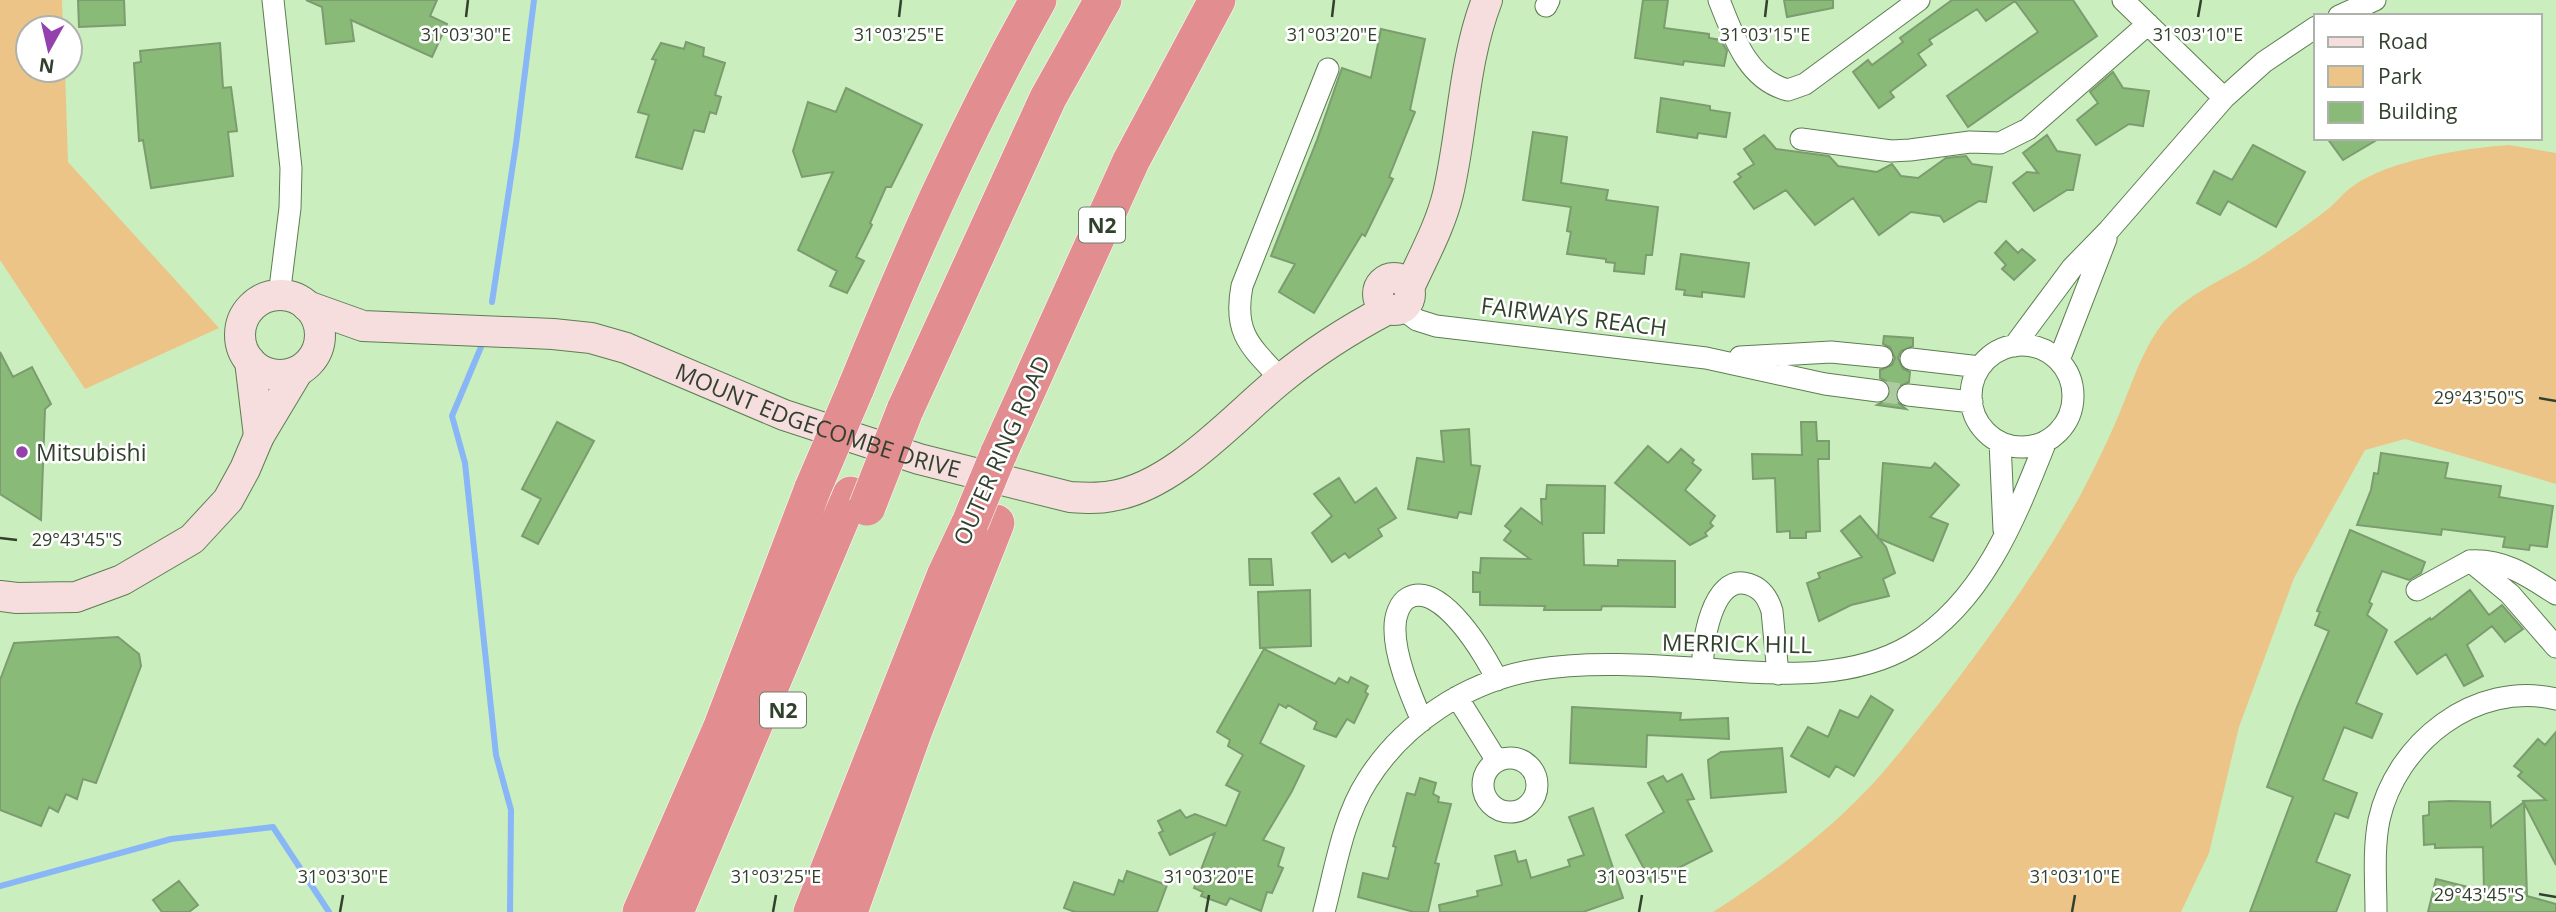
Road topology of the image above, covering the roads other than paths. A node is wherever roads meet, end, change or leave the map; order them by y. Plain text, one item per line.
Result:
1 (273, 0) edge
2 (1038, 0) edge
3 (1103, 0) edge
4 (1217, 0) edge
5 (1487, 0) edge
6 (1719, 0) edge
7 (1919, 0) edge
8 (2123, 0) edge
9 (2366, 2) edge
10 (2343, 14) edge
11 (2148, 24) junction
12 (2314, 28) edge
13 (1328, 69) dead end
14 (2224, 99) junction
15 (1801, 139) dead end
16 (2109, 230) junction
17 (279, 296) junction
18 (1397, 296) junction
19 (307, 306) junction
20 (363, 326) junction
21 (2014, 346) junction
22 (1882, 357) dead end
23 (1706, 358) junction
24 (1912, 359) dead end
25 (2059, 360) junction
26 (250, 361) junction
27 (306, 363) junction
28 (1980, 367) junction
29 (1281, 379) junction
30 (1878, 391) tunnel mouth
31 (1908, 395) tunnel mouth
32 (883, 401) junction
33 (1972, 402) junction
34 (259, 436) junction
35 (2046, 441) junction
36 (2000, 442) junction
37 (859, 501) junction
38 (983, 523) junction
39 (2005, 535) junction
40 (2470, 561) junction
41 (945, 576) junction
42 (2417, 590) dead end
43 (2556, 594) edge
44 (0, 596) edge
45 (2556, 647) edge
46 (1703, 669) junction
47 (1778, 674) junction
48 (1497, 680) junction
49 (1457, 697) junction
50 (2556, 699) edge
51 (1422, 721) junction
52 (1497, 761) dead end
53 (641, 912) edge
54 (675, 912) edge
55 (698, 912) edge
56 (812, 912) edge
57 (821, 912) edge
58 (849, 912) edge
59 (1324, 912) edge
60 (2376, 912) edge

1 - 17 street
2 - 32 highway
3 - 32 highway, N2
4 - 38 highway, OUTER RING ROAD / N2, bridge
5 - 18 street
6 - 7 street
8 - 11 street
9 - 10 street
11 - 14 street
11 - 15 street
12 - 14 street
13 - 29 street
14 - 16 street
16 - 21 street
16 - 25 street
17 - 19 street
17 - 26 street
18 - 23 street, FAIRWAYS REACH
18 - 29 street, MOUNT EDGECOMBE DRIVE
19 - 20 street, MOUNT EDGECOMBE DRIVE
19 - 27 street
20 - 27 street
20 - 29 street, MOUNT EDGECOMBE DRIVE
21 - 25 street
21 - 28 street
22 - 23 street, FAIRWAYS REACH
23 - 30 street, FAIRWAYS REACH
24 - 28 street
25 - 35 street
26 - 27 street
26 - 34 street
27 - 34 street
28 - 33 street
31 - 33 street
32 - 37 highway, N2, bridge
32 - 53 highway, bridge
33 - 36 street
34 - 44 street
35 - 36 street
35 - 39 street, MERRICK HILL
36 - 39 street
37 - 54 highway
37 - 55 highway, N2
38 - 41 highway, OUTER RING ROAD / N2
38 - 58 highway
39 - 47 street, MERRICK HILL
40 - 42 street
40 - 43 street
40 - 45 street
41 - 56 highway, OUTER RING ROAD / N2
41 - 57 highway
46 - 47 street, MERRICK HILL
46 - 47 street
46 - 48 street, MERRICK HILL
48 - 49 street, MERRICK HILL
48 - 51 street
49 - 51 street, MERRICK HILL
49 - 52 street
50 - 60 street
51 - 59 street, MERRICK HILL

